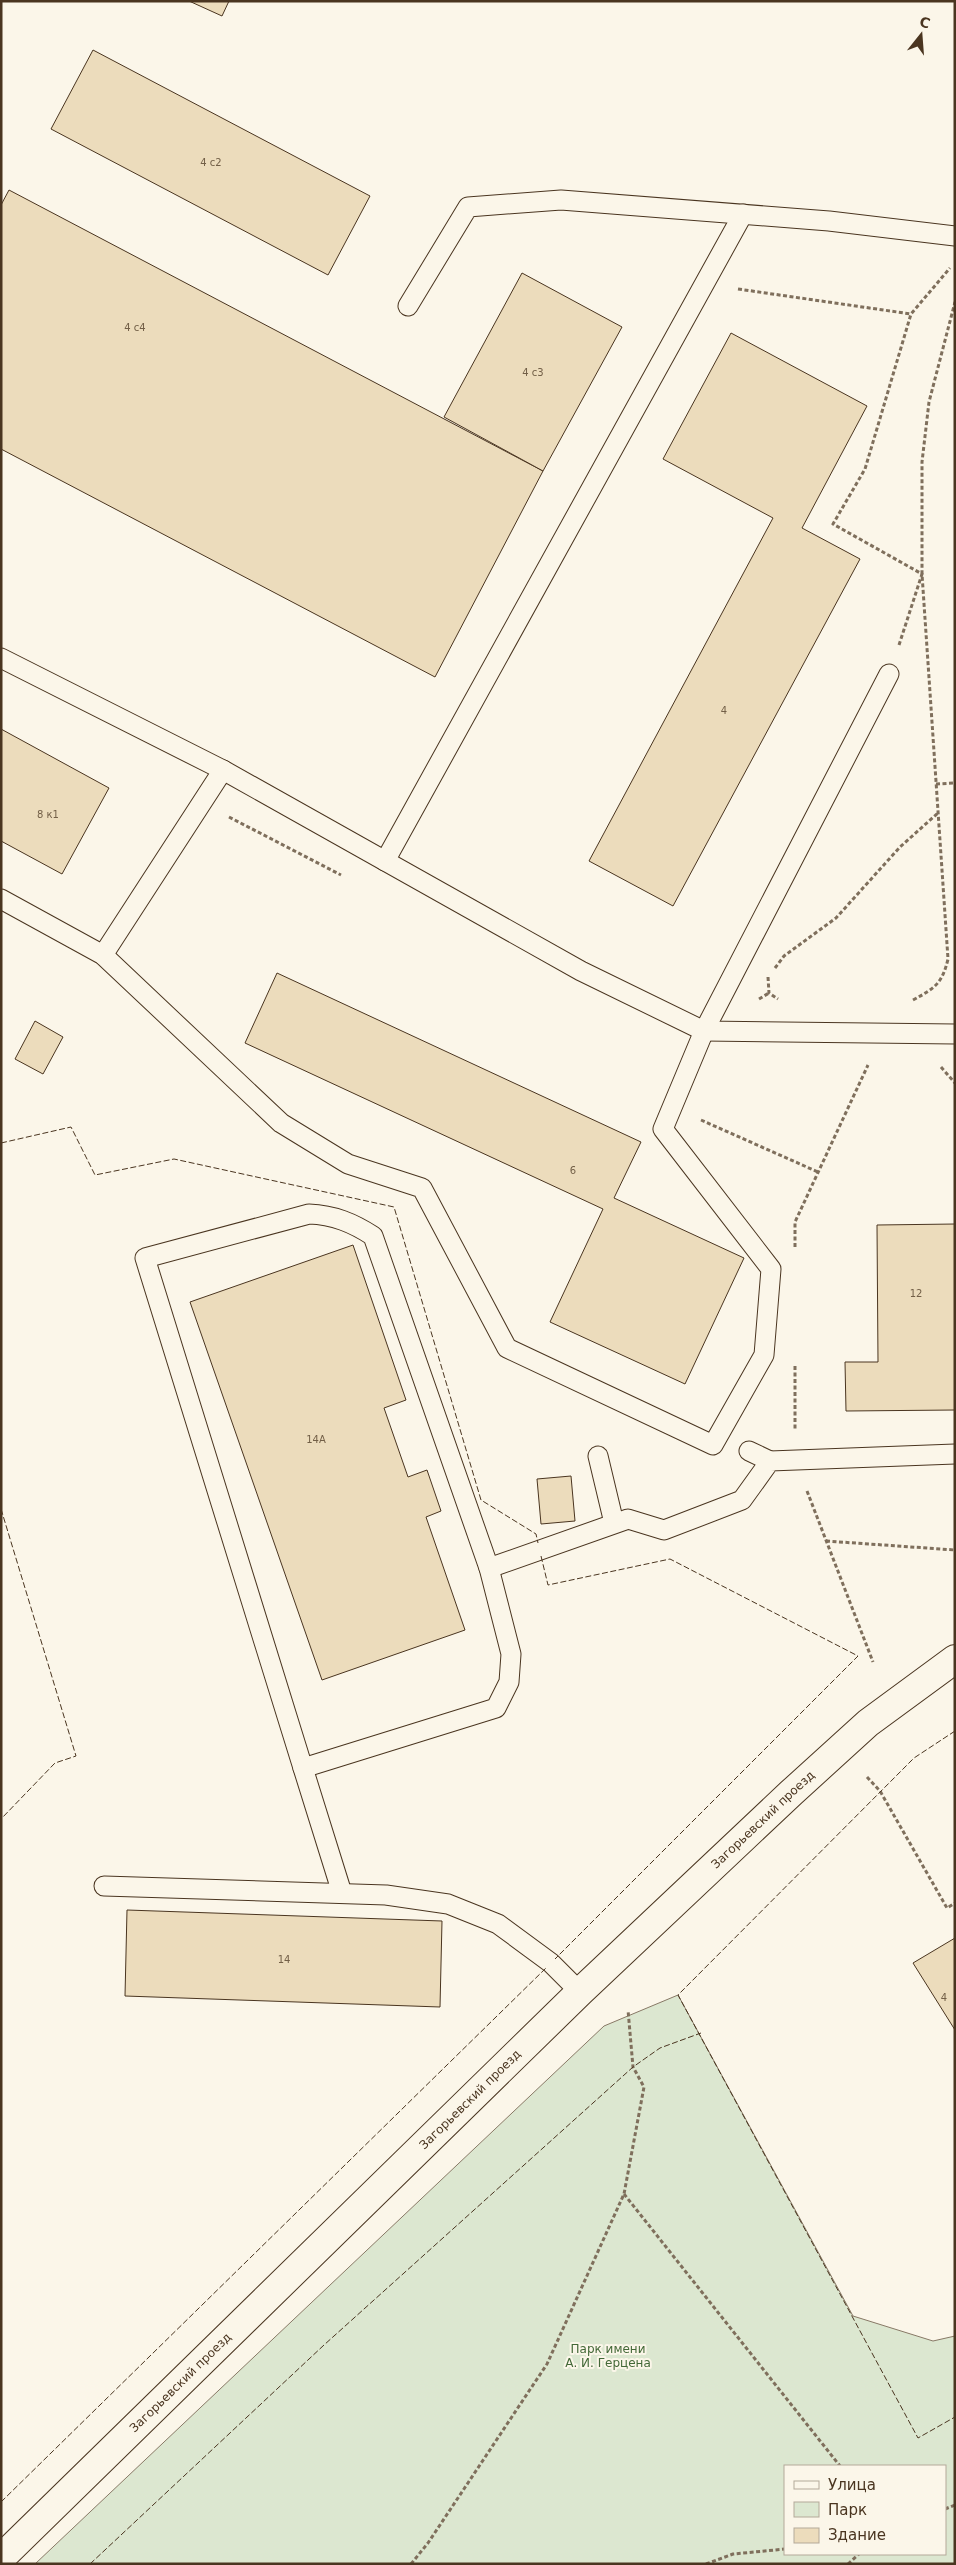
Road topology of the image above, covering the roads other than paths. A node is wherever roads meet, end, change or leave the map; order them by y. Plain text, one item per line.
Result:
1 (744, 214) junction
2 (955, 236) edge
3 (408, 306) dead end
4 (1, 658) edge
5 (890, 674) road end
6 (223, 770) junction
7 (385, 861) junction
8 (1, 899) edge
9 (103, 955) junction
10 (704, 1031) junction
11 (955, 1034) edge
12 (749, 1451) dead end
13 (955, 1454) edge
14 (598, 1456) dead end
15 (770, 1461) junction
16 (614, 1524) junction
17 (489, 1568) junction
18 (955, 1659) edge
19 (303, 1768) junction
20 (104, 1886) dead end
21 (342, 1893) junction
22 (580, 1992) junction
23 (1, 2558) edge

1 - 2 lane
1 - 3 lane
1 - 7 lane
4 - 6 lane
5 - 10 lane
6 - 7 lane
6 - 9 lane
7 - 10 lane
8 - 9 lane
9 - 10 lane
10 - 11 lane
12 - 15 lane
13 - 15 lane
14 - 16 lane
15 - 16 lane
16 - 17 lane
17 - 19 lane
17 - 19 lane
18 - 22 street, Загорьевский проезд
19 - 21 lane
20 - 21 lane
21 - 22 lane
22 - 23 street, Загорьевский проезд

